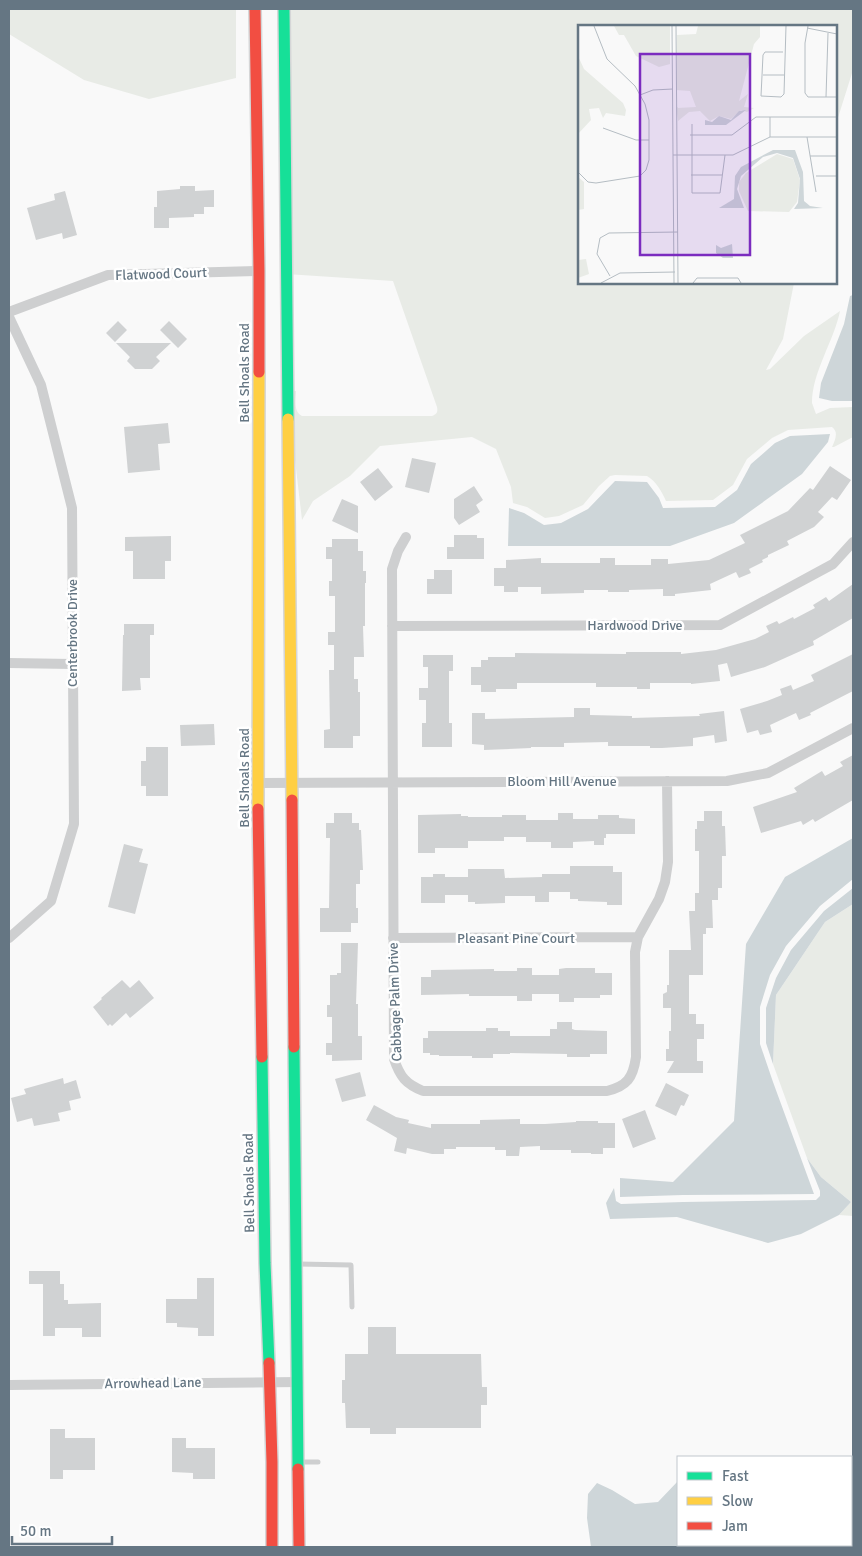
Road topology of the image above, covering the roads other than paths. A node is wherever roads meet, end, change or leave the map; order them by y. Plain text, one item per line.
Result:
1 (255, 9) edge
2 (284, 9) edge
3 (260, 271) junction
4 (9, 312) edge
5 (9, 318) edge
6 (406, 537) dead end
7 (853, 542) edge
8 (392, 626) junction
9 (9, 663) edge
10 (72, 664) junction
11 (853, 728) edge
12 (667, 781) junction
13 (393, 782) junction
14 (258, 783) junction
15 (292, 783) junction
16 (638, 937) junction
17 (9, 938) edge
18 (393, 938) junction
19 (297, 1264) junction
20 (352, 1307) dead end
21 (270, 1382) junction
22 (298, 1382) junction
23 (9, 1385) edge
24 (299, 1462) junction
25 (318, 1462) dead end
26 (272, 1547) edge
27 (299, 1547) edge

1 - 3 main road, Bell Shoals Road
2 - 15 main road
3 - 4 street, Flatwood Court
3 - 14 main road, Bell Shoals Road
5 - 10 street, Centerbrook Drive
6 - 8 street, Cabbage Palm Drive
7 - 8 street, Hardwood Drive
8 - 13 street, Cabbage Palm Drive
9 - 10 street
10 - 17 street, Centerbrook Drive
11 - 12 street, Bloom Hill Avenue
12 - 13 street, Bloom Hill Avenue
12 - 16 street, Cabbage Palm Drive
13 - 15 street, Bloom Hill Avenue
13 - 18 street, Cabbage Palm Drive
14 - 15 street, Bloom Hill Avenue
14 - 21 main road, Bell Shoals Road
15 - 19 main road
16 - 18 street, Pleasant Pine Court
16 - 18 street, Cabbage Palm Drive
19 - 20 lane
19 - 22 main road
21 - 22 street, Arrowhead Lane
21 - 23 street, Arrowhead Lane
21 - 26 main road, Bell Shoals Road
22 - 24 main road
24 - 25 lane
24 - 27 main road

